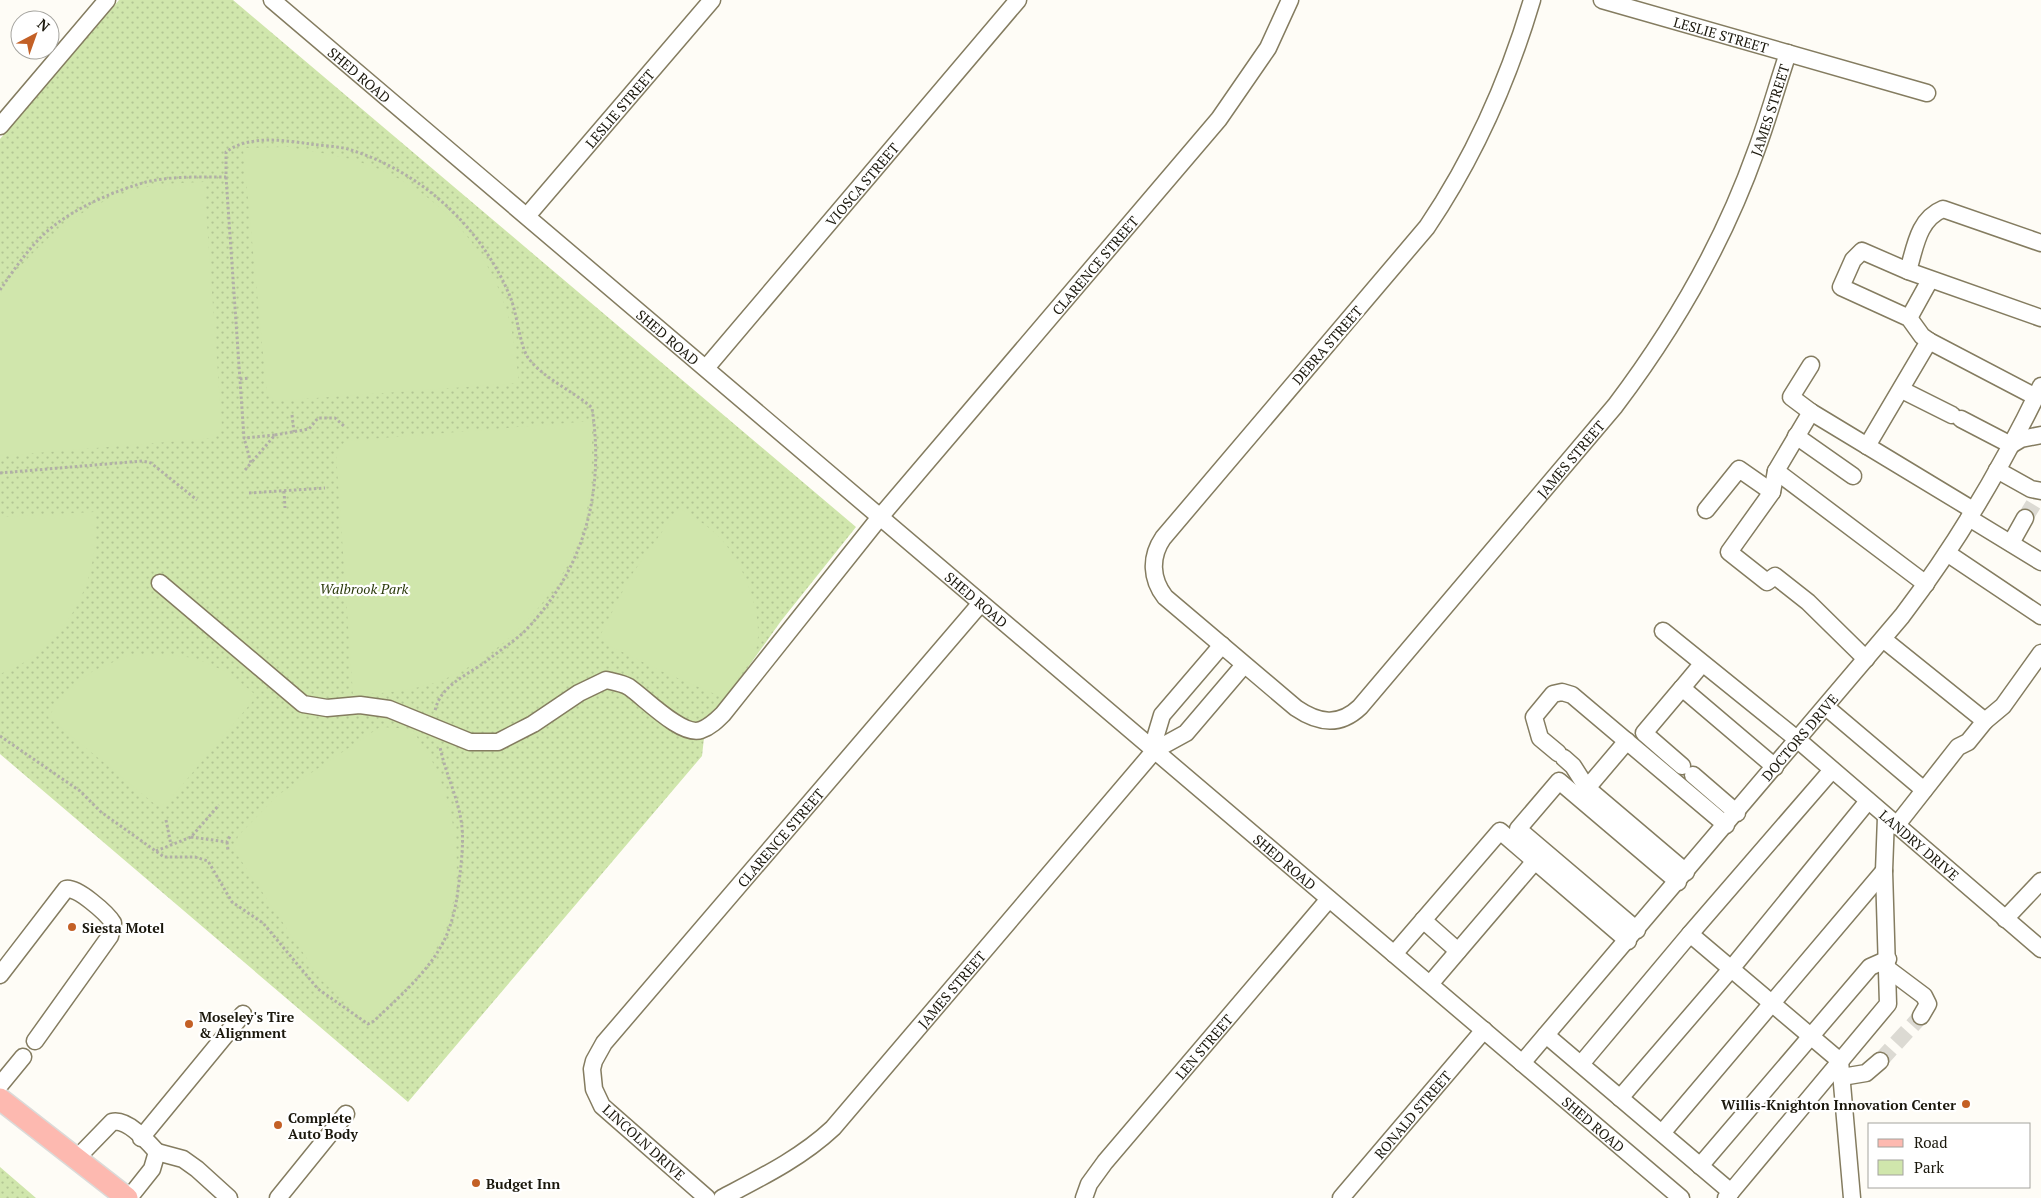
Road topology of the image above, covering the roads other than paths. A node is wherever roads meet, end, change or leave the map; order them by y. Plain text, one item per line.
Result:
1 (107, 0) edge
2 (272, 0) edge
3 (712, 0) edge
4 (1018, 0) edge
5 (1290, 0) edge
6 (1532, 0) edge
7 (1602, 0) edge
8 (1788, 53) junction
9 (1927, 93) dead end
10 (0, 126) edge
11 (527, 216) junction
12 (2041, 243) edge
13 (1908, 271) junction
14 (1930, 280) junction
15 (1909, 318) junction
16 (2041, 318) edge
17 (1929, 341) junction
18 (1811, 365) dead end
19 (706, 368) junction
20 (1902, 390) junction
21 (2038, 392) edge
22 (1811, 412) junction
23 (2041, 435) edge
24 (1796, 436) junction
25 (2011, 445) junction
26 (1867, 446) junction
27 (1997, 470) junction
28 (1776, 471) junction
29 (1853, 476) dead end
30 (1772, 492) junction
31 (2039, 494) edge
32 (1706, 510) dead end
33 (1971, 514) junction
34 (880, 517) junction
35 (2025, 518) tunnel mouth
36 (2010, 543) junction
37 (1947, 553) junction
38 (2041, 562) edge
39 (160, 583) dead end
40 (1926, 584) junction
41 (981, 602) junction
42 (2041, 616) edge
43 (1663, 631) dead end
44 (1883, 639) junction
45 (2041, 653) edge
46 (1233, 655) junction
47 (1866, 658) junction
48 (1702, 664) junction
49 (1682, 688) junction
50 (1826, 707) junction
51 (1985, 722) junction
52 (1644, 733) junction
53 (1798, 740) junction
54 (1630, 744) junction
55 (1155, 750) junction
56 (1775, 767) junction
57 (1832, 770) junction
58 (1587, 788) junction
59 (1924, 790) junction
60 (1868, 802) junction
61 (1737, 812) junction
62 (1891, 821) junction
63 (1726, 826) junction
64 (1535, 861) junction
65 (1884, 871) junction
66 (1682, 877) junction
67 (2041, 881) edge
68 (1329, 899) junction
69 (2005, 919) junction
70 (1423, 920) junction
71 (1690, 934) junction
72 (1632, 935) junction
73 (2041, 949) edge
74 (1458, 951) junction
75 (1394, 954) junction
76 (1888, 964) junction
77 (1731, 969) junction
78 (0, 975) edge
79 (1430, 984) junction
80 (1771, 1003) junction
81 (243, 1014) dead end
82 (1921, 1016) tunnel mouth
83 (1484, 1030) junction
84 (1546, 1035) junction
85 (1810, 1035) junction
86 (35, 1041) dead end
87 (23, 1056) dead end
88 (1880, 1061) tunnel mouth
89 (1522, 1063) junction
90 (1580, 1064) junction
91 (1841, 1069) junction
92 (592, 1079) joint
93 (0, 1085) edge
94 (1620, 1098) junction
95 (0, 1099) edge
96 (346, 1114) dead end
97 (1662, 1133) junction
98 (141, 1138) junction
99 (157, 1152) junction
100 (77, 1158) junction
101 (1700, 1166) junction
102 (1662, 1192) edge
103 (1729, 1195) edge
104 (128, 1198) edge
105 (229, 1198) edge
106 (278, 1198) edge
107 (707, 1198) edge
108 (722, 1198) edge
109 (1084, 1198) edge
110 (1341, 1198) edge
111 (1681, 1198) edge
112 (1852, 1198) edge

1 - 10 street
2 - 11 street, SHED ROAD
3 - 11 street, LESLIE STREET
4 - 19 street, VIOSCA STREET
5 - 34 street, CLARENCE STREET
6 - 46 street, DEBRA STREET
7 - 8 street, LESLIE STREET
8 - 9 street, LESLIE STREET
8 - 46 street, JAMES STREET
11 - 19 street, SHED ROAD
12 - 13 street
13 - 14 street
13 - 15 street
14 - 15 street
14 - 16 street
15 - 17 street
17 - 20 street
17 - 21 street
18 - 22 street
19 - 34 street, SHED ROAD
20 - 25 street
20 - 26 street
21 - 25 street, DOCTORS DRIVE
22 - 24 street
22 - 26 street
23 - 25 street
24 - 28 street
24 - 29 street
25 - 27 street, DOCTORS DRIVE
26 - 33 street
27 - 31 street
27 - 33 street, DOCTORS DRIVE
28 - 30 street
28 - 40 street
30 - 32 street
30 - 47 street
33 - 36 street
33 - 37 street, DOCTORS DRIVE
34 - 39 street, CLARENCE STREET
34 - 41 street, SHED ROAD
35 - 36 street
36 - 38 street
37 - 40 street, DOCTORS DRIVE
37 - 42 street
40 - 44 street, DOCTORS DRIVE
41 - 55 street, SHED ROAD
41 - 92 street, CLARENCE STREET
43 - 48 street, LANDRY DRIVE
44 - 47 street, DOCTORS DRIVE
44 - 51 street
45 - 51 street
46 - 55 street, JAMES STREET
46 - 55 street
47 - 50 street, DOCTORS DRIVE
48 - 49 street
48 - 53 street, LANDRY DRIVE
49 - 52 street
49 - 56 street
50 - 53 street, DOCTORS DRIVE
50 - 59 street
51 - 59 street
52 - 54 street
52 - 61 street
53 - 56 street, DOCTORS DRIVE
53 - 57 street, LANDRY DRIVE
54 - 58 street
54 - 58 street
54 - 63 street
55 - 68 street, SHED ROAD
55 - 108 street, JAMES STREET
56 - 61 street, DOCTORS DRIVE
57 - 60 street, LANDRY DRIVE
57 - 71 street
58 - 66 street
59 - 62 street
60 - 62 street, LANDRY DRIVE
60 - 77 street
61 - 63 street, DOCTORS DRIVE
62 - 65 street
62 - 69 street, LANDRY DRIVE
63 - 66 street, DOCTORS DRIVE
64 - 70 street
64 - 72 street
64 - 74 street
65 - 76 street
65 - 80 street
66 - 72 street, DOCTORS DRIVE
66 - 72 street
67 - 69 street
68 - 75 street, SHED ROAD
68 - 109 street, LEN STREET
69 - 73 street, LANDRY DRIVE
70 - 74 street
70 - 75 street
71 - 77 street
71 - 90 street
72 - 84 street, DOCTORS DRIVE
74 - 79 street
75 - 79 street, SHED ROAD
76 - 82 street
76 - 85 street
76 - 91 street
77 - 80 street
77 - 94 street
78 - 86 street
79 - 83 street, SHED ROAD
80 - 85 street
80 - 97 street
81 - 98 street
83 - 89 street, SHED ROAD
83 - 110 street, RONALD STREET
84 - 89 street, DOCTORS DRIVE
84 - 90 street
85 - 91 street
85 - 101 street
87 - 93 street
88 - 91 street
89 - 102 street, SHED ROAD
90 - 94 street
91 - 103 street
91 - 112 street
92 - 107 street, LINCOLN DRIVE
94 - 97 street
95 - 100 main road
96 - 106 street
97 - 101 street
98 - 99 street
98 - 100 street
99 - 104 street
99 - 105 street
100 - 104 main road
101 - 103 street
102 - 111 street, SHED ROAD

